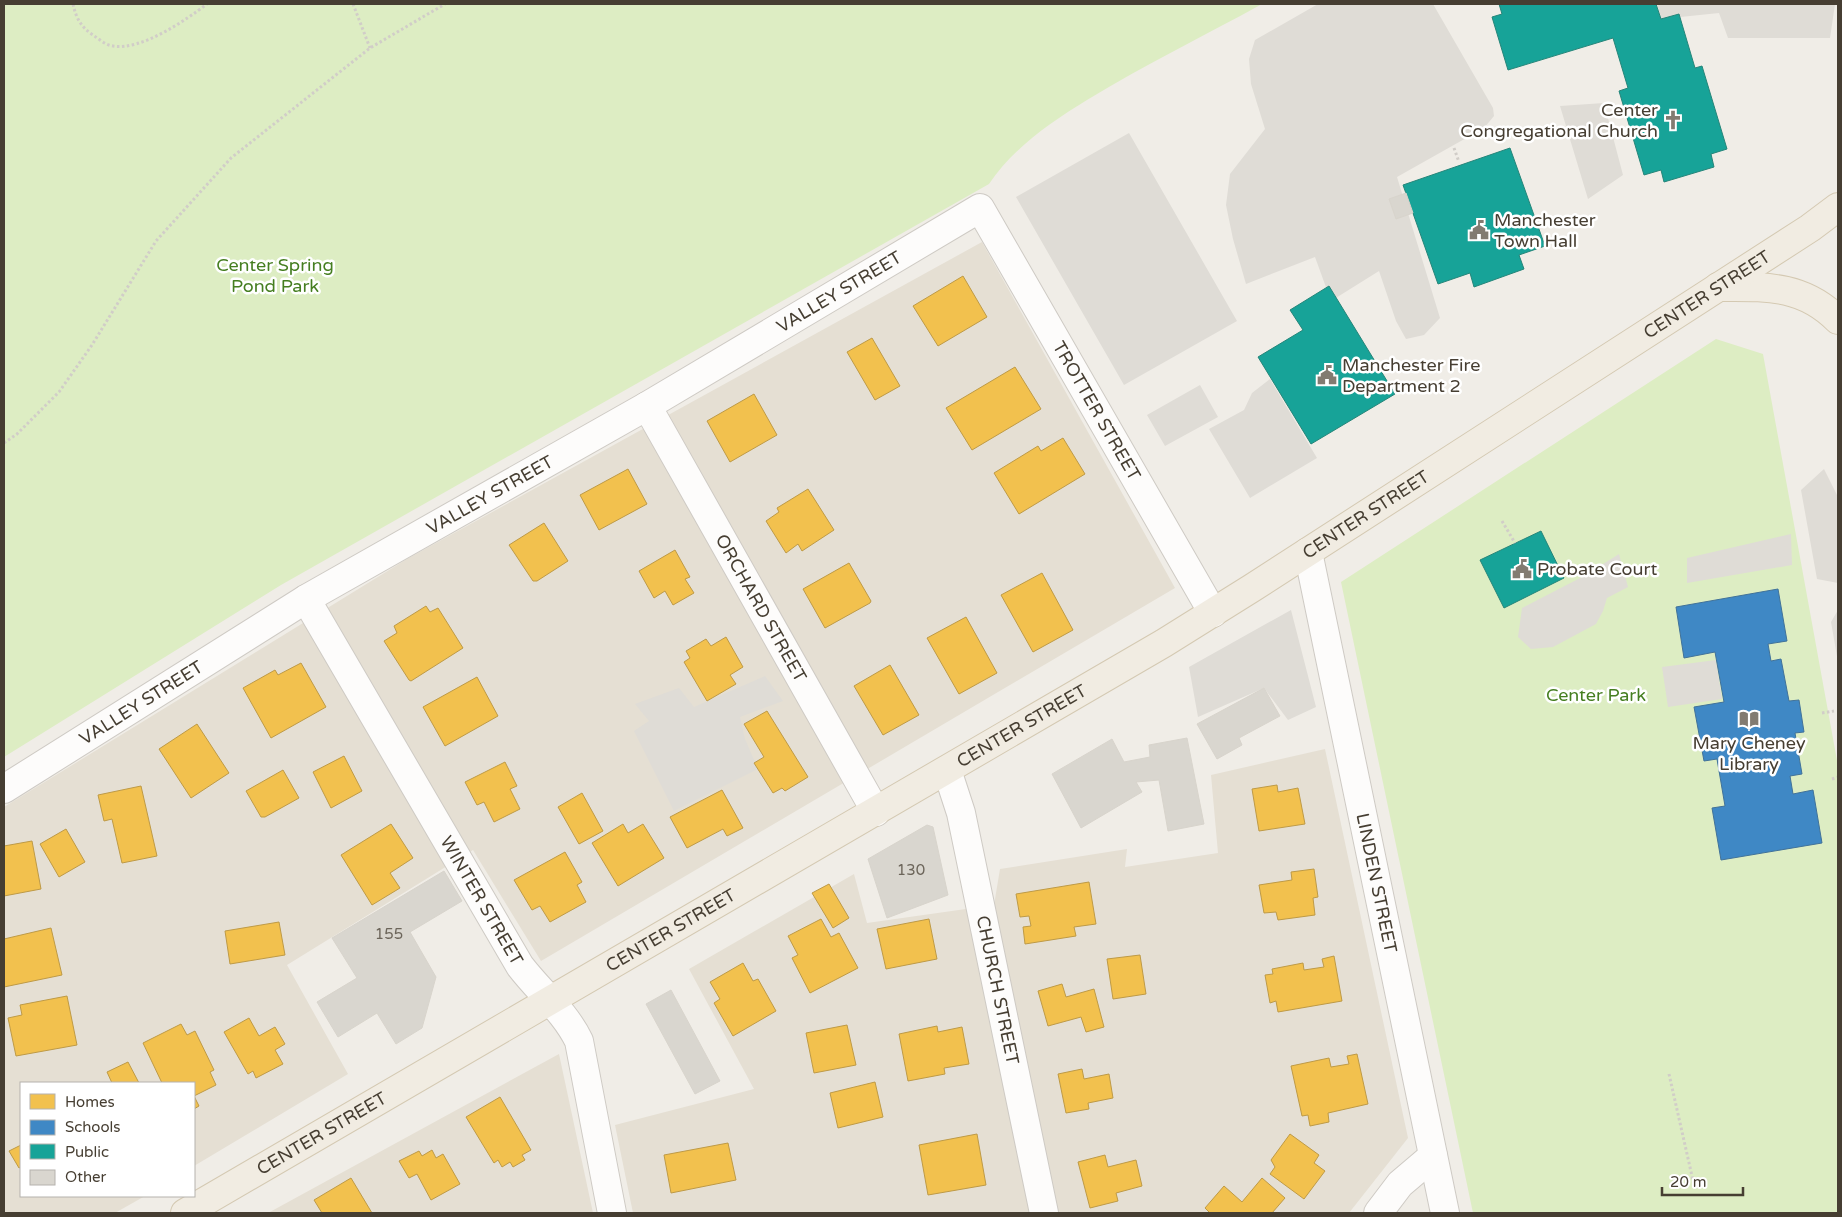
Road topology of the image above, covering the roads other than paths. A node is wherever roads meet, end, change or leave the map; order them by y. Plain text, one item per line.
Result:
1 (1838, 207) edge
2 (980, 208) joint
3 (1718, 287) junction
4 (1838, 320) edge
5 (647, 406) junction
6 (1308, 552) junction
7 (306, 599) junction
8 (1213, 613) junction
9 (947, 770) junction
10 (4, 788) edge
11 (876, 812) junction
12 (550, 1001) junction
13 (1433, 1156) junction
14 (185, 1213) edge
15 (612, 1213) edge
16 (1044, 1213) edge
17 (1378, 1213) edge
18 (1445, 1213) edge

1 - 3 main road, CENTER STREET
2 - 5 street, VALLEY STREET
2 - 8 street, TROTTER STREET
3 - 4 main road
3 - 6 main road, CENTER STREET
5 - 7 street, VALLEY STREET
5 - 11 street, ORCHARD STREET
6 - 8 main road, CENTER STREET
6 - 13 street, LINDEN STREET
7 - 10 street, VALLEY STREET
7 - 12 street, WINTER STREET
8 - 9 main road, CENTER STREET
9 - 11 main road, CENTER STREET
9 - 16 street, CHURCH STREET
11 - 12 main road, CENTER STREET
12 - 14 main road, CENTER STREET
12 - 15 street, WINTER STREET
13 - 17 street
13 - 18 street, LINDEN STREET

